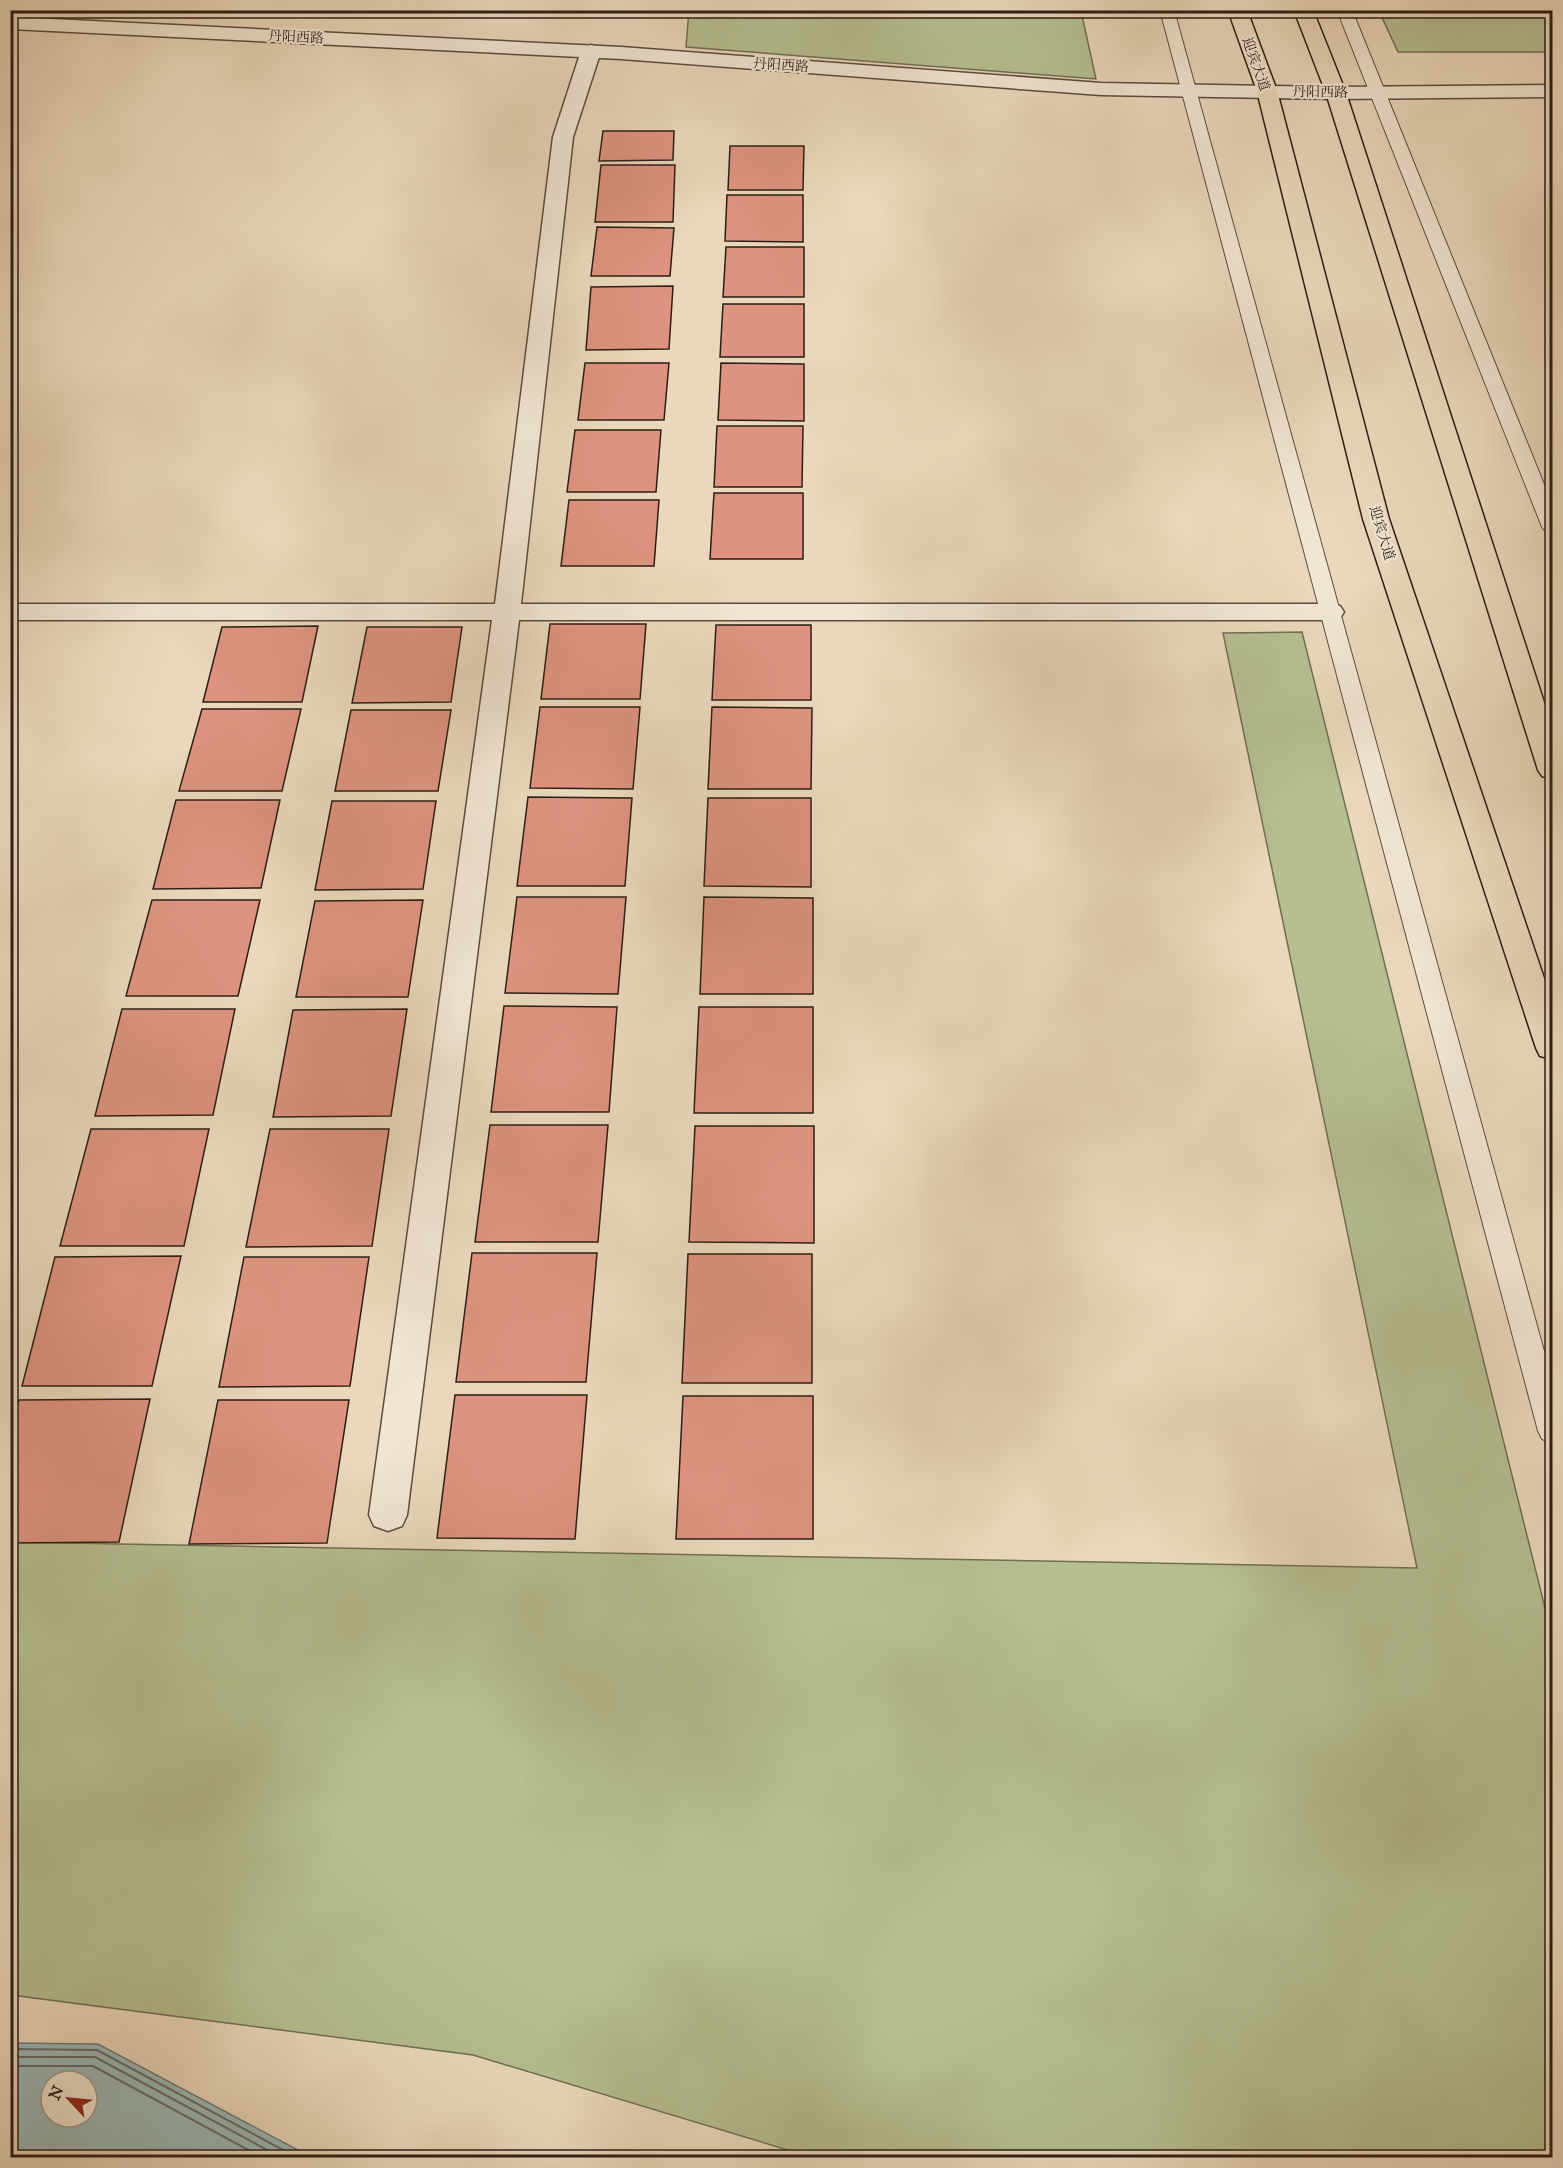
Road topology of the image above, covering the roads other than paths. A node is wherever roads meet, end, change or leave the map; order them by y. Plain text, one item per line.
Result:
1 (1167, 10) edge
2 (1237, 10) edge
3 (1303, 10) edge
4 (1344, 10) edge
5 (10, 23) edge
6 (591, 51) junction
7 (1190, 90) junction
8 (1267, 91) junction
9 (1552, 91) edge
10 (1336, 93) junction
11 (1379, 93) junction
12 (1552, 527) edge
13 (10, 612) edge
14 (507, 612) junction
15 (1331, 612) junction
16 (1552, 770) edge
17 (1552, 1048) edge
18 (1552, 1431) edge
19 (388, 1515) dead end

1 - 7 lane
2 - 8 main road, 迎宾大道
3 - 10 main road
4 - 11 lane
5 - 6 street, 丹阳西路
6 - 7 street, 丹阳西路
6 - 14 street
7 - 8 street, 丹阳西路
7 - 15 lane
8 - 10 street, 丹阳西路
8 - 17 main road, 迎宾大道
9 - 11 street, 丹阳西路
10 - 11 street, 丹阳西路
10 - 16 main road
11 - 12 lane
13 - 14 street
14 - 15 street
14 - 19 street
15 - 18 lane

